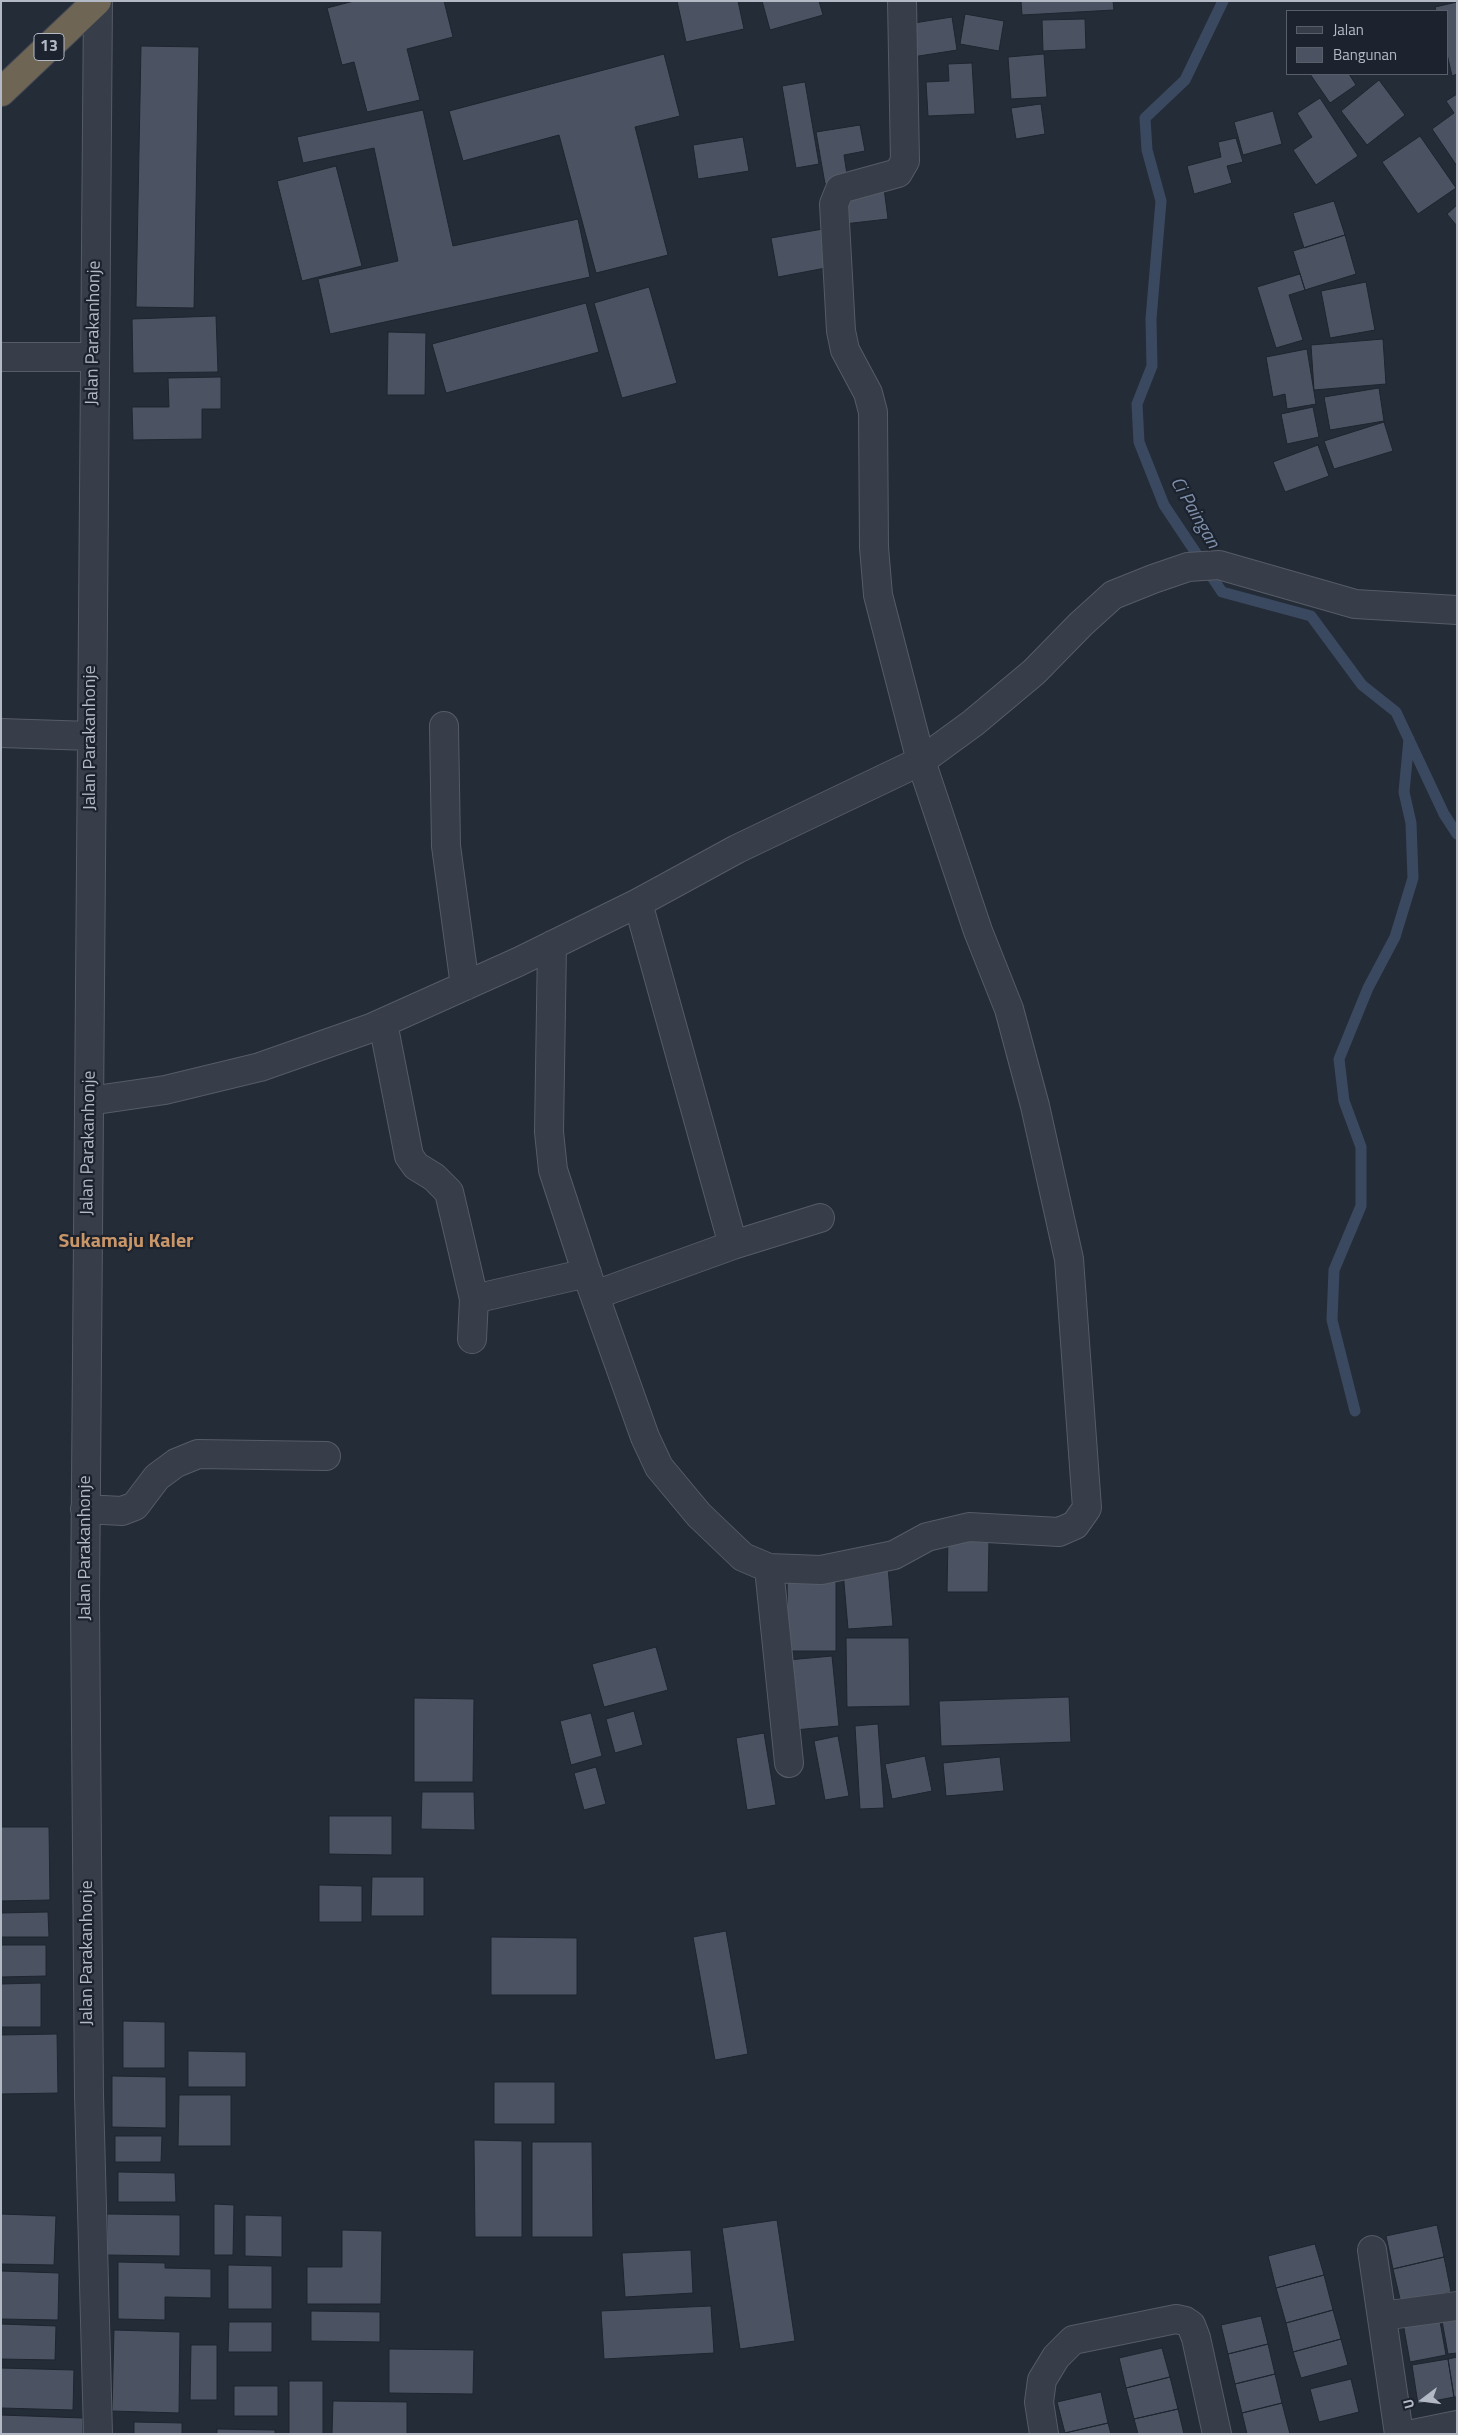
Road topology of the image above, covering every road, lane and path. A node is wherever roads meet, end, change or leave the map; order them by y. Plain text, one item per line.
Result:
1 (98, 1) edge
2 (902, 1) edge
3 (1, 92) edge
4 (1, 357) edge
5 (94, 357) junction
6 (1457, 610) edge
7 (444, 726) dead end
8 (1, 732) edge
9 (91, 736) junction
10 (921, 760) junction
11 (638, 902) junction
12 (552, 946) junction
13 (465, 986) junction
14 (383, 1023) junction
15 (89, 1101) junction
16 (820, 1218) dead end
17 (733, 1245) junction
18 (591, 1284) junction
19 (474, 1299) junction
20 (472, 1339) dead end
21 (326, 1456) dead end
22 (86, 1509) junction
23 (768, 1568) junction
24 (789, 1763) dead end
25 (1372, 2250) dead end
26 (1457, 2306) edge
27 (1382, 2316) junction
28 (1457, 2425) edge
29 (98, 2434) edge
30 (1044, 2434) edge
31 (1217, 2434) edge
32 (1399, 2434) edge
33 (1413, 2434) edge

1 - 3 highway, 13
1 - 5 street, Jalan Parakanhonje
2 - 10 street
4 - 5 street
5 - 9 street, Jalan Parakanhonje
6 - 10 street
7 - 13 street
8 - 9 street
9 - 15 street, Jalan Parakanhonje
10 - 11 street
10 - 23 street
11 - 12 street
11 - 17 street
12 - 13 street
12 - 18 street
13 - 14 street
14 - 15 street
14 - 19 street
15 - 22 street, Jalan Parakanhonje
16 - 17 street
17 - 18 street
18 - 19 street
18 - 23 street
19 - 20 street
21 - 22 street
22 - 29 street, Jalan Parakanhonje
23 - 24 street
25 - 27 street
26 - 27 street
27 - 32 street
28 - 33 street
30 - 31 street

